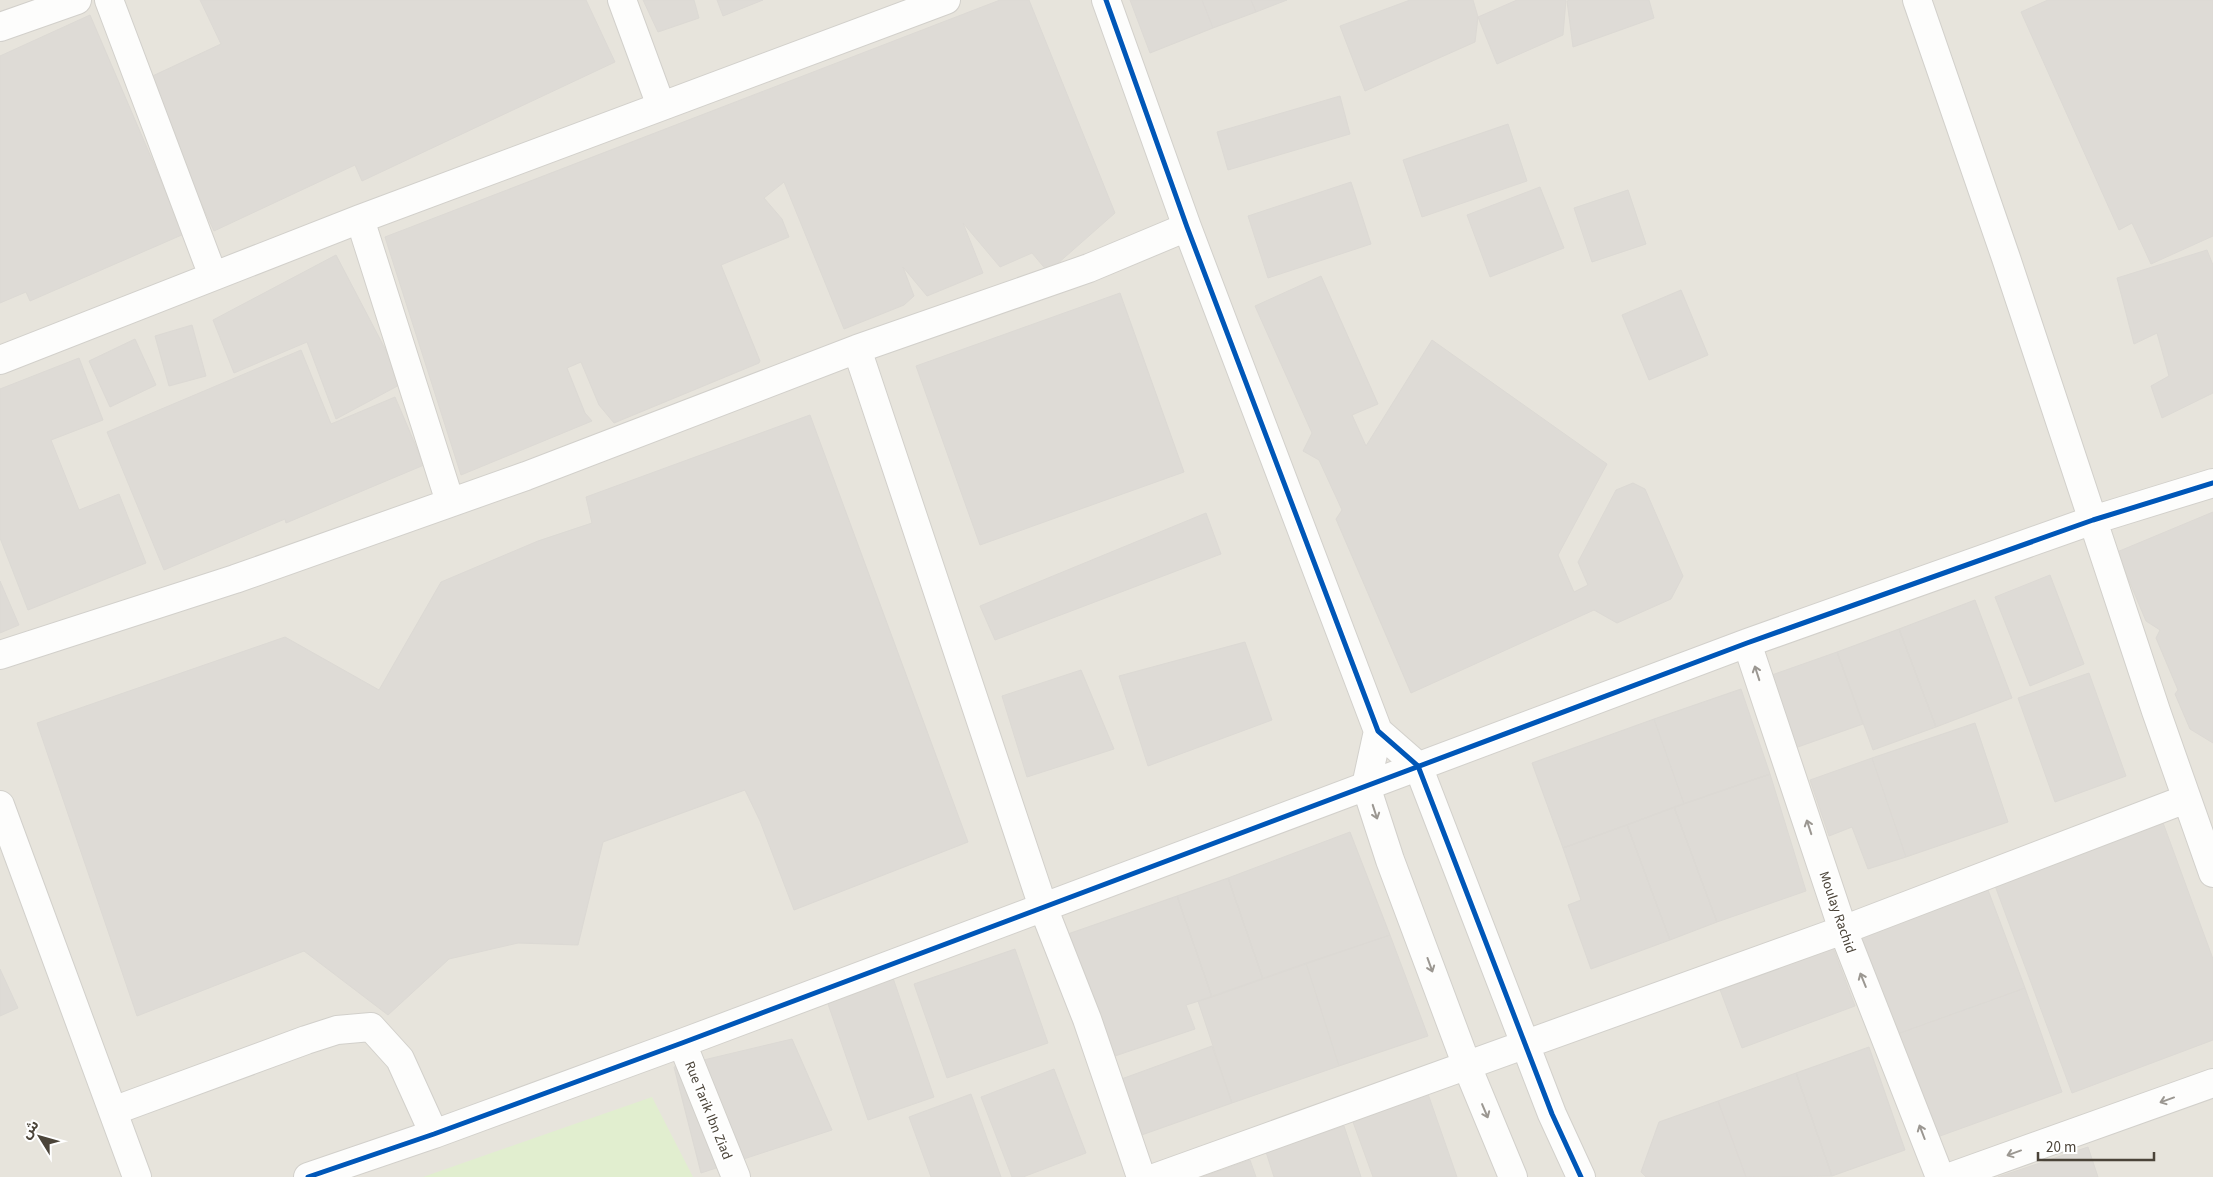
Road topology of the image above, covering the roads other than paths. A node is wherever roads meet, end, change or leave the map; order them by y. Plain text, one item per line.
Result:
1 (77, 0) edge
2 (109, 0) edge
3 (622, 0) edge
4 (946, 0) edge
5 (1106, 0) edge
6 (1917, 0) edge
7 (0, 27) edge
8 (661, 106) junction
9 (360, 218) junction
10 (1187, 227) junction
11 (213, 276) junction
12 (857, 349) junction
13 (0, 360) edge
14 (2213, 483) edge
15 (450, 502) junction
16 (2093, 520) junction
17 (1747, 643) junction
18 (0, 655) edge
19 (1378, 731) junction
20 (1418, 766) junction
21 (1366, 786) junction
22 (2186, 799) junction
23 (0, 805) edge
24 (2213, 873) edge
25 (1043, 908) junction
26 (1843, 930) junction
27 (682, 1043) junction
28 (1526, 1045) junction
29 (1467, 1066) junction
30 (2213, 1083) edge
31 (113, 1111) junction
32 (434, 1134) junction
33 (137, 1177) edge
34 (308, 1177) edge
35 (736, 1177) edge
36 (1140, 1177) edge
37 (1157, 1177) edge
38 (1513, 1177) edge
39 (1581, 1177) edge
40 (1940, 1177) edge
41 (1950, 1177) edge

1 - 7 street
2 - 11 street
3 - 8 street
4 - 8 street
5 - 10 street
6 - 16 street
8 - 9 street
9 - 11 street
9 - 15 street
10 - 12 street
10 - 19 street
11 - 13 street
12 - 15 street
12 - 25 street
14 - 16 street
15 - 18 street
16 - 17 street
16 - 22 street
17 - 20 street
26 -> 17 street, Moulay Rachid
19 - 20 street
19 - 21 street
20 - 21 street
20 - 28 street
21 - 25 street
21 -> 29 street
22 - 24 street
22 - 26 street
23 - 31 street
25 - 27 street
25 - 36 street
26 - 28 street
40 -> 26 street, Moulay Rachid
27 - 32 street
27 - 35 street, Rue Tarik Ibn Ziad
28 - 29 street
28 - 39 street
29 - 37 street
29 -> 38 street
30 -> 41 street
31 - 32 street
31 - 33 street
32 - 34 street

